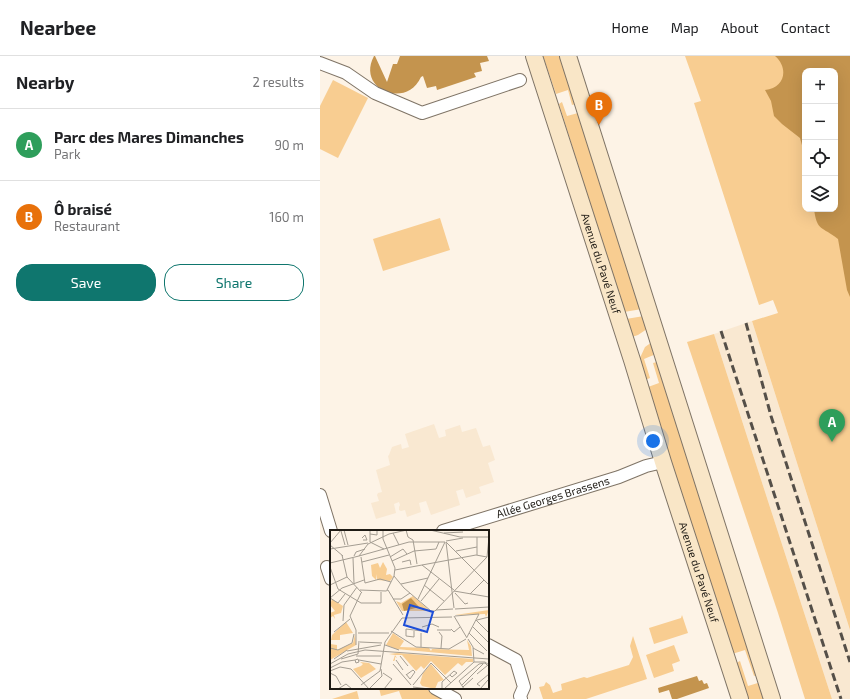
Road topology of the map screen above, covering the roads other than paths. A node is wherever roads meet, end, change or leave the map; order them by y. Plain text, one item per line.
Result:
1 (534, 56) edge
2 (568, 56) edge
3 (320, 63) edge
4 (520, 80) dead end
5 (663, 462) junction
6 (320, 495) edge
7 (331, 530) edge
8 (446, 530) edge
9 (489, 646) edge
10 (437, 689) edge
11 (455, 699) edge
12 (521, 699) edge
13 (740, 699) edge
14 (772, 699) edge

1 - 5 main road, Avenue du Pavé Neuf
2 - 14 main road
3 - 4 street
5 - 8 street, Allée Georges Brassens
5 - 13 main road, Avenue du Pavé Neuf
6 - 7 street
9 - 12 street
10 - 11 street

